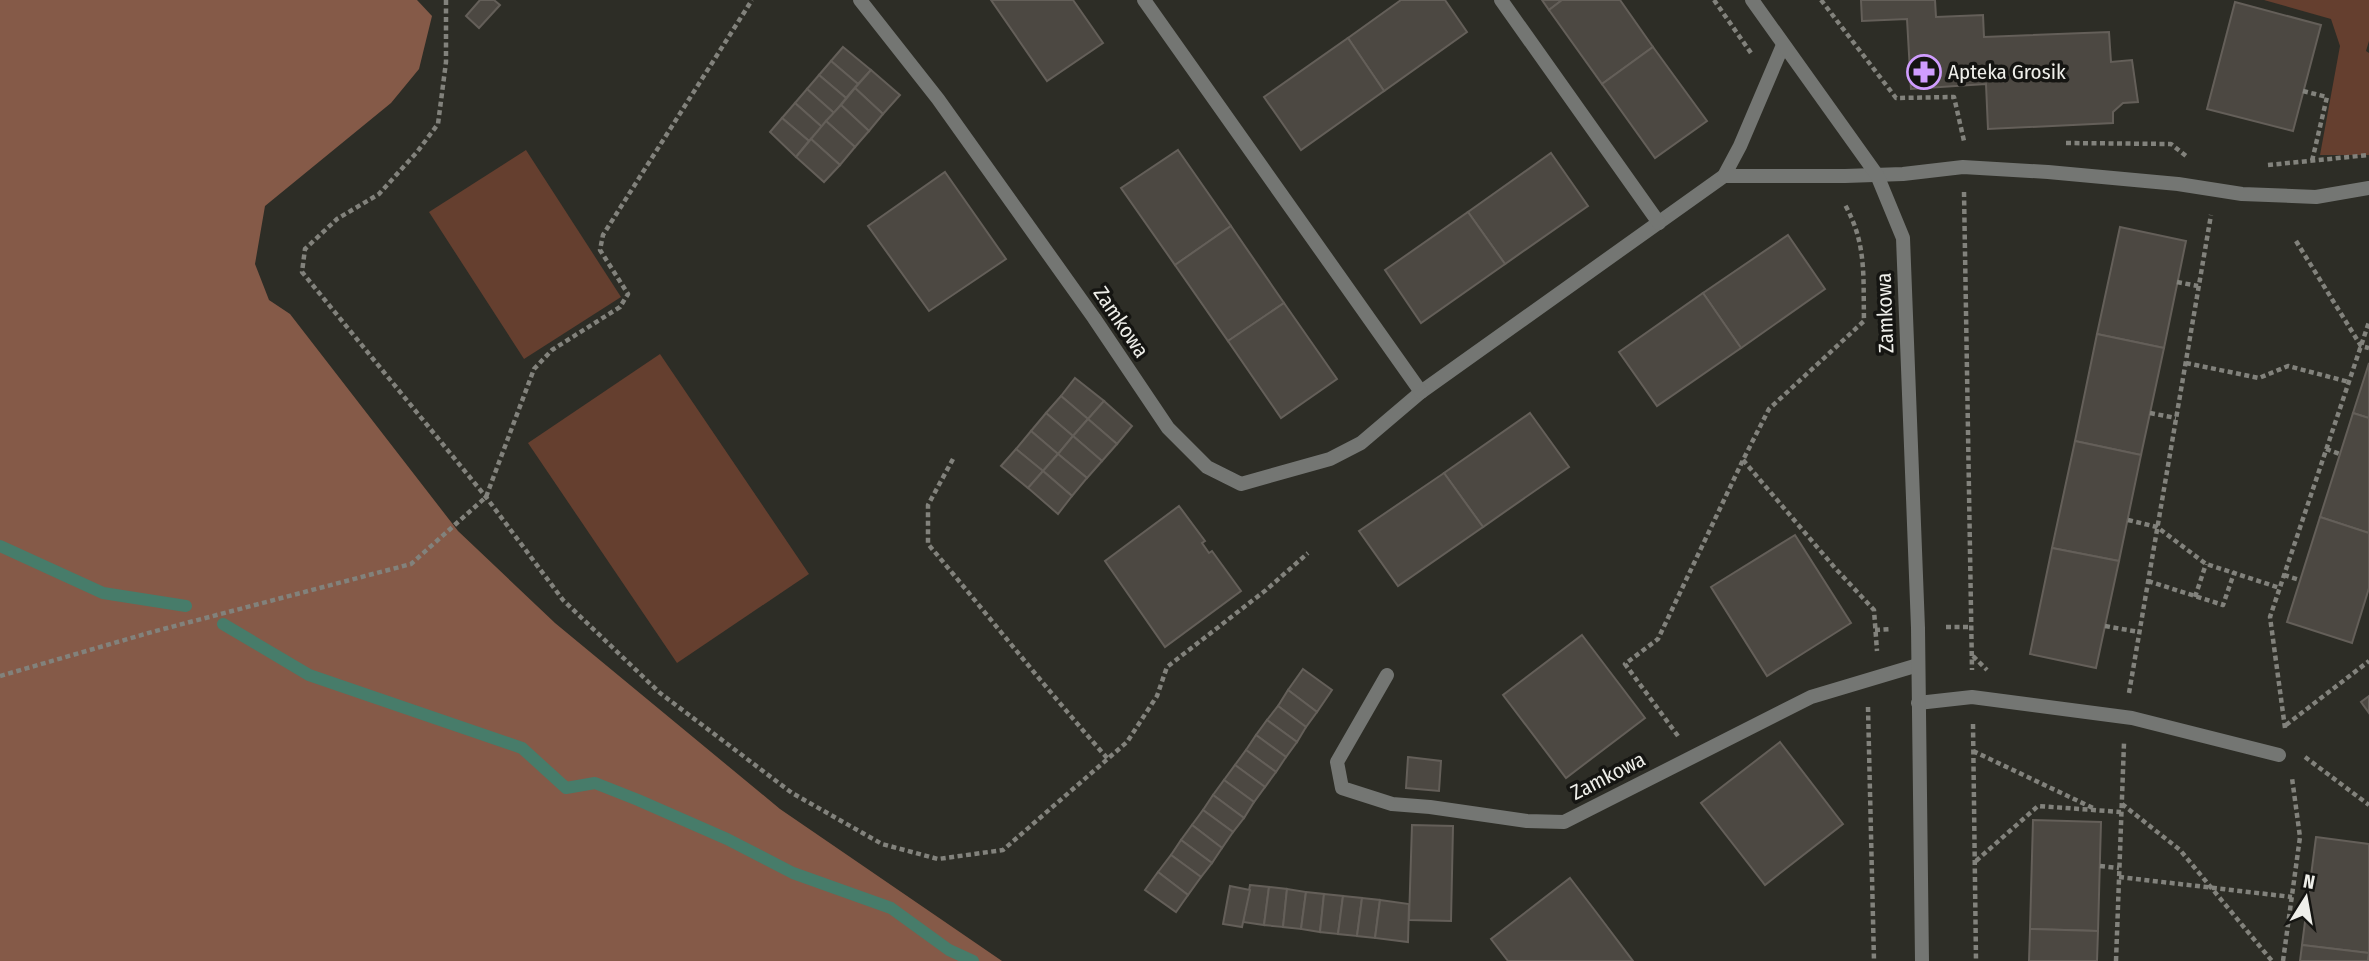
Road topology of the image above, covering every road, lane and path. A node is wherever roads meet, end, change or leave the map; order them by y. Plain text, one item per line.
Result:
1 (446, 0) edge
2 (752, 0) edge
3 (860, 0) edge
4 (1144, 0) edge
5 (1501, 0) edge
6 (1713, 0) edge
7 (1752, 0) edge
8 (1821, 0) edge
9 (1783, 45) junction
10 (1770, 80) junction
11 (2303, 91) dead end
12 (2060, 143) dead end
13 (2369, 155) edge
14 (2189, 158) dead end
15 (2312, 161) junction
16 (2256, 166) dead end
17 (1964, 167) junction
18 (1877, 175) junction
19 (1724, 176) junction
20 (1830, 176) junction
21 (2369, 188) edge
22 (2215, 190) junction
23 (1659, 223) junction
24 (2297, 241) dead end
25 (2177, 282) dead end
26 (2199, 286) junction
27 (2369, 322) edge
28 (2361, 346) junction
29 (2369, 348) edge
30 (2186, 363) junction
31 (2349, 382) junction
32 (1422, 392) junction
33 (2150, 412) dead end
34 (2176, 418) junction
35 (2326, 449) junction
36 (2340, 454) dead end
37 (953, 459) dead end
38 (486, 497) junction
39 (2127, 520) dead end
40 (2157, 527) junction
41 (1308, 553) dead end
42 (2206, 564) junction
43 (2234, 573) junction
44 (2284, 575) junction
45 (2300, 580) dead end
46 (2148, 581) junction
47 (2280, 588) junction
48 (2195, 597) junction
49 (2105, 626) dead end
50 (2139, 632) junction
51 (2369, 661) edge
52 (1918, 665) junction
53 (1387, 675) dead end
54 (0, 676) edge
55 (1972, 697) junction
56 (1919, 703) junction
57 (2125, 717) junction
58 (2285, 725) junction
59 (2286, 735) dead end
60 (1973, 751) junction
61 (2298, 752) dead end
62 (2279, 755) dead end
63 (1108, 759) junction
64 (1687, 760) junction
65 (2291, 771) dead end
66 (2122, 804) junction
67 (2369, 805) edge
68 (2100, 811) junction
69 (2121, 812) junction
70 (1975, 862) junction
71 (2100, 866) dead end
72 (2119, 868) junction
73 (2119, 877) junction
74 (2210, 887) junction
75 (2292, 897) junction
76 (1922, 961) edge
77 (1976, 961) edge
78 (2116, 961) edge
79 (2272, 961) edge
80 (2283, 961) edge

1 - 38 path
2 - 38 path
3 - 32 street, Zamkowa
4 - 32 street
5 - 23 street
6 - 10 path
7 - 9 street, Zamkowa
8 - 17 path
9 - 10 street, Zamkowa
9 - 18 street, Zamkowa
10 - 19 street, Zamkowa
11 - 15 path
12 - 14 path
13 - 15 path
15 - 16 path
17 - 18 street
17 - 22 street
17 - 55 path
18 - 20 street
18 - 52 street, Zamkowa
19 - 20 street
19 - 23 street, Zamkowa
20 - 64 path
21 - 22 street
22 - 26 path
23 - 32 street, Zamkowa
24 - 28 path
25 - 26 path
26 - 30 path
27 - 28 path
28 - 29 path
28 - 31 path
30 - 31 path
30 - 34 path
31 - 35 path
33 - 34 path
34 - 40 path
35 - 36 path
35 - 44 path
37 - 63 path
38 - 54 path
38 - 63 path
39 - 40 path
40 - 42 path
40 - 46 path
41 - 63 path
42 - 43 path
42 - 48 path
43 - 47 path
43 - 48 path
44 - 45 path
44 - 47 path
46 - 48 path
46 - 50 path
47 - 58 path
49 - 50 path
50 - 57 path
51 - 58 path
52 - 56 street, Zamkowa
52 - 64 street, Zamkowa
53 - 64 street, Zamkowa
55 - 56 street
55 - 57 street
55 - 60 path
56 - 76 street, Zamkowa
57 - 62 street
57 - 66 path
58 - 59 path
60 - 68 path
60 - 70 path
61 - 67 path
65 - 75 path
66 - 69 path
66 - 74 path
68 - 69 path
68 - 70 path
69 - 72 path
70 - 77 path
71 - 72 path
72 - 73 path
73 - 74 path
73 - 78 path
74 - 75 path
74 - 79 path
75 - 80 path

